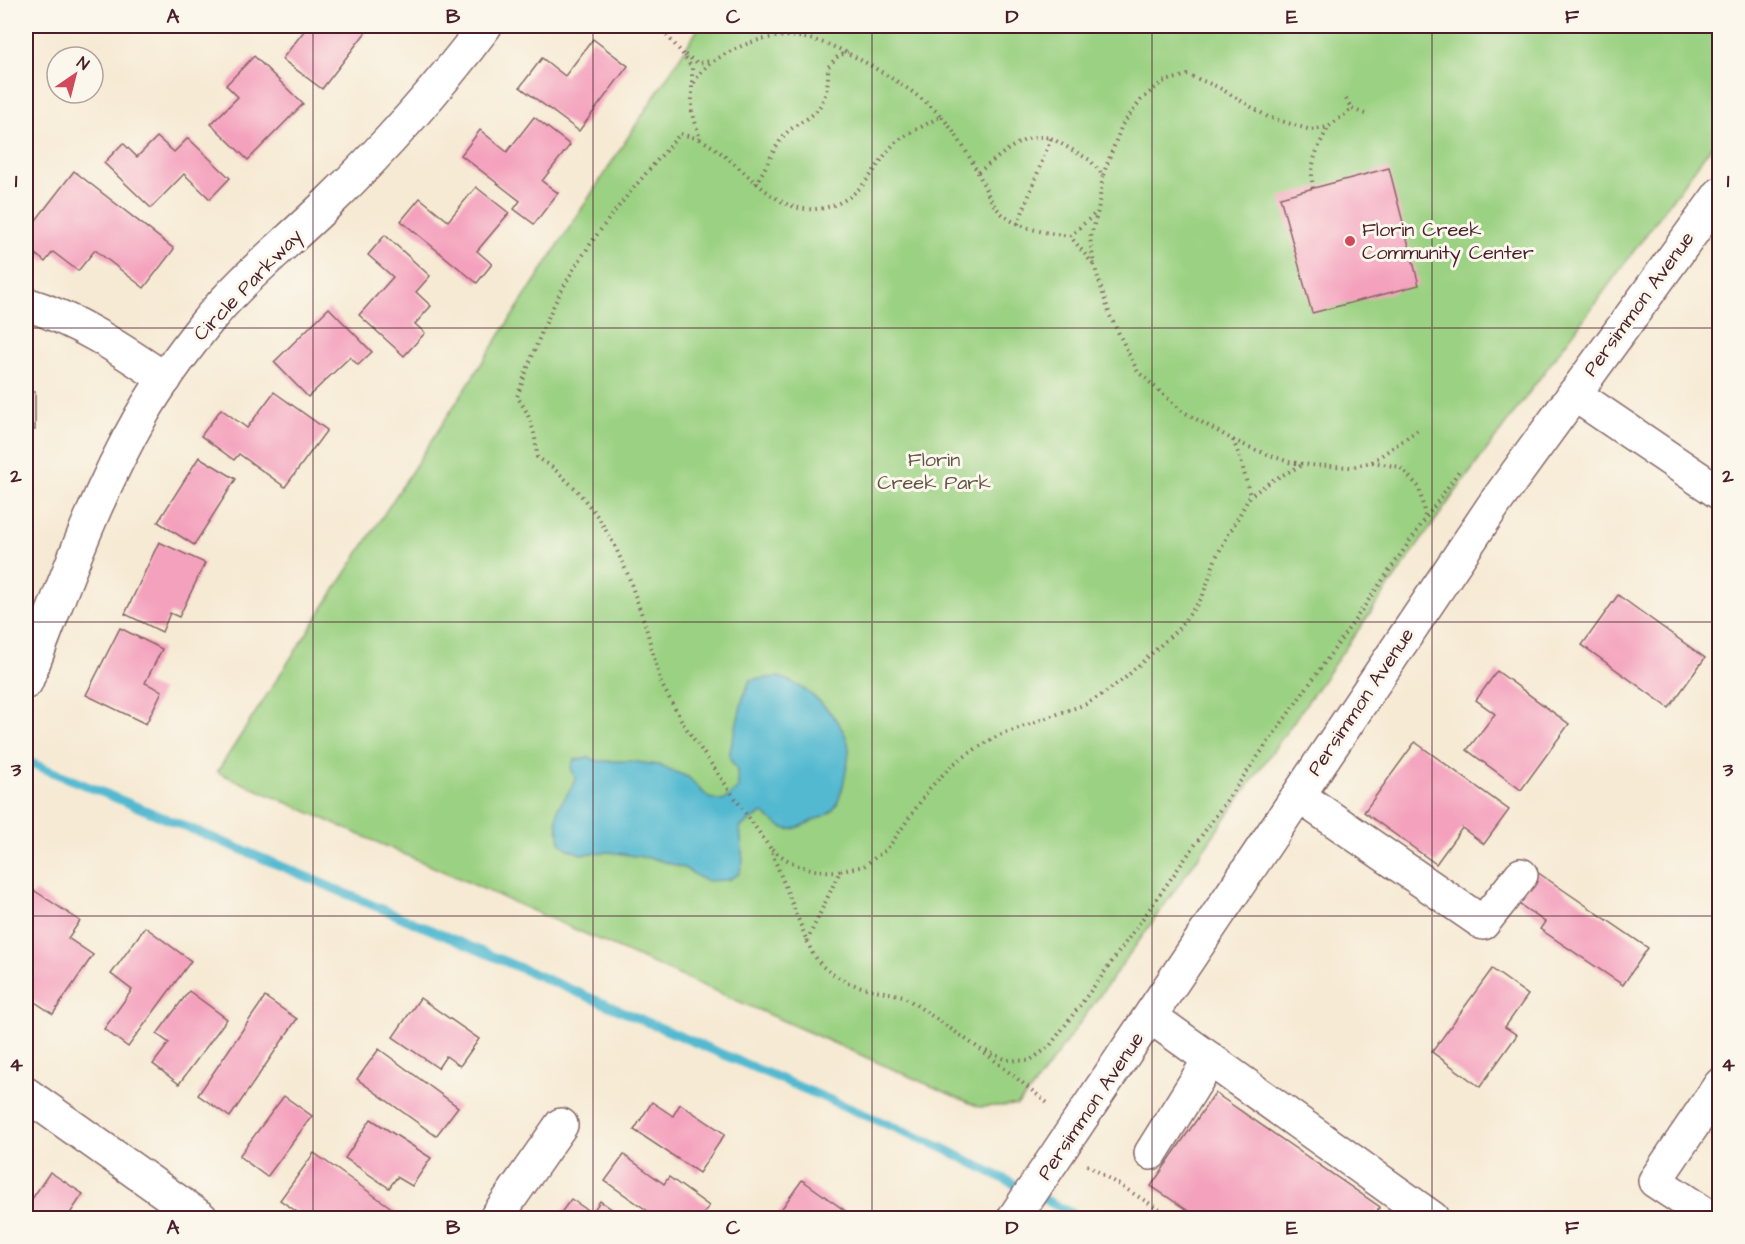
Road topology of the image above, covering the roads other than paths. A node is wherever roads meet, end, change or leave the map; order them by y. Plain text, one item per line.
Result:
1 (486, 26) edge
2 (1719, 194) edge
3 (26, 304) edge
4 (165, 379) junction
5 (1574, 394) junction
6 (1719, 493) edge
7 (26, 682) edge
8 (1299, 796) junction
9 (1521, 875) dead end
10 (1151, 1017) junction
11 (1210, 1059) junction
12 (1719, 1085) edge
13 (26, 1094) edge
14 (561, 1125) dead end
15 (1151, 1153) dead end
16 (164, 1208) edge
17 (201, 1218) edge
18 (496, 1218) edge
19 (1014, 1218) edge
20 (1432, 1218) edge
21 (1711, 1218) edge

1 - 4 street, Circle Parkway
2 - 5 street, Persimmon Avenue
3 - 4 street
4 - 7 street, Circle Parkway
5 - 6 street
5 - 8 street, Persimmon Avenue
8 - 9 street
8 - 10 street, Persimmon Avenue
10 - 11 street
10 - 19 street, Persimmon Avenue
11 - 15 street
11 - 20 street
12 - 21 street
13 - 16 street
14 - 18 street
16 - 17 street

